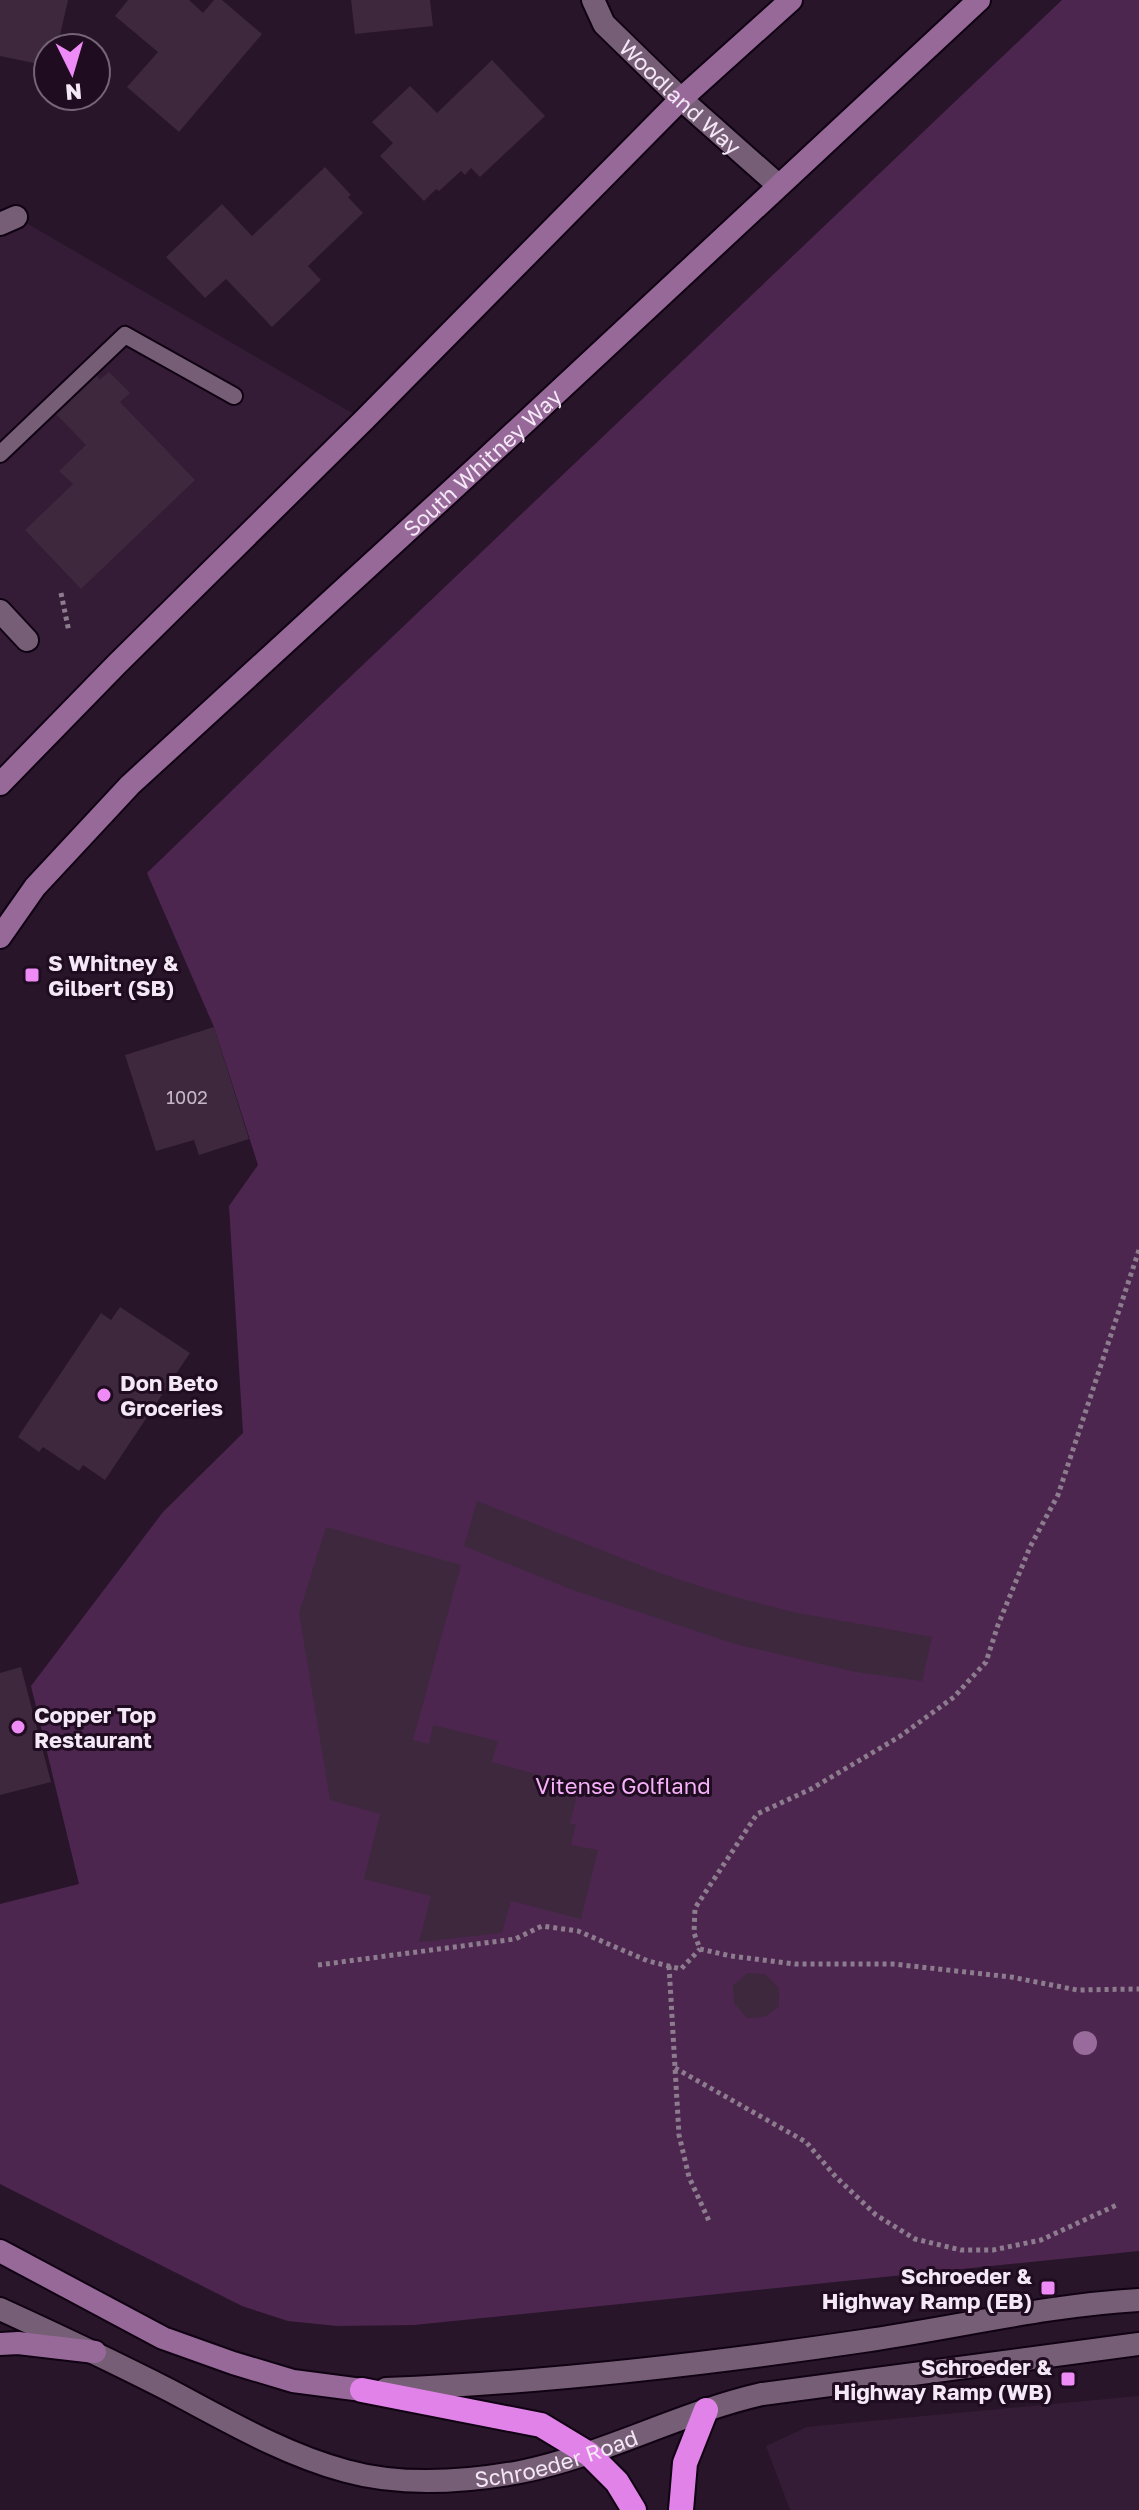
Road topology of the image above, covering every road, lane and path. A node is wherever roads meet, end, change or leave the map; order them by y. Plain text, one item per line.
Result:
1 (593, 0) edge
2 (791, 0) edge
3 (979, 0) edge
4 (681, 99) junction
5 (778, 185) junction
6 (234, 396) dead end
7 (3, 445) edge
8 (61, 593) dead end
9 (0, 611) edge
10 (69, 632) dead end
11 (27, 640) dead end
12 (0, 784) edge
13 (0, 937) edge
14 (1139, 1250) edge
15 (700, 1949) junction
16 (318, 1965) dead end
17 (669, 1966) junction
18 (1139, 1989) edge
19 (675, 2068) junction
20 (1119, 2204) dead end
21 (709, 2221) dead end
22 (0, 2251) edge
23 (1139, 2300) edge
24 (0, 2309) edge
25 (0, 2344) edge
26 (1139, 2344) edge
27 (95, 2352) junction
28 (362, 2390) junction
29 (706, 2410) junction
30 (589, 2454) junction
31 (634, 2510) edge
32 (681, 2510) edge

1 - 4 street, Woodland Way
2 - 4 main road
3 - 5 main road, South Whitney Way
4 - 5 street, Woodland Way
4 - 12 main road
5 - 13 main road, South Whitney Way
6 - 7 lane
8 - 10 path
9 - 11 street
14 - 15 path
15 - 17 path
15 - 18 path
16 - 17 path
17 - 19 path
19 - 20 path
19 - 21 path
22 - 28 main road
23 - 28 street
24 - 27 street, Schroeder Road
25 - 27 main road
26 - 29 street, Schroeder Road
27 - 30 street, Schroeder Road
28 - 30 highway
29 - 30 street, Schroeder Road
29 - 32 highway
30 - 31 highway

